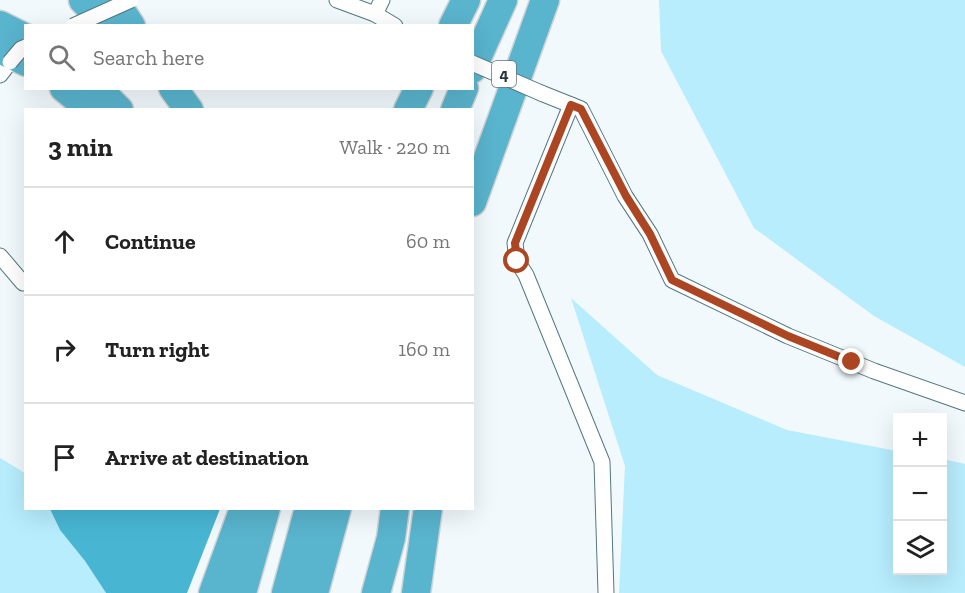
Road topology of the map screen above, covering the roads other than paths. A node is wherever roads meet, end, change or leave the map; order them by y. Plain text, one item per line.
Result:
1 (83, 0) edge
2 (114, 0) edge
3 (131, 0) edge
4 (337, 0) edge
5 (466, 0) edge
6 (503, 0) edge
7 (536, 0) edge
8 (545, 0) edge
9 (378, 7) edge
10 (77, 24) edge
11 (107, 24) edge
12 (130, 24) edge
13 (393, 24) edge
14 (454, 24) edge
15 (0, 25) edge
16 (24, 37) edge
17 (24, 48) edge
18 (12, 58) edge
19 (474, 64) edge
20 (474, 65) edge
21 (0, 75) edge
22 (66, 90) edge
23 (99, 90) edge
24 (174, 90) edge
25 (418, 90) edge
26 (463, 90) edge
27 (571, 105) junction
28 (89, 108) edge
29 (117, 108) edge
30 (188, 108) edge
31 (409, 108) edge
32 (456, 108) edge
33 (474, 143) edge
34 (474, 196) edge
35 (0, 256) edge
36 (24, 282) edge
37 (965, 403) edge
38 (243, 510) edge
39 (265, 510) edge
40 (308, 510) edge
41 (336, 510) edge
42 (395, 510) edge
43 (428, 510) edge
44 (213, 593) edge
45 (242, 593) edge
46 (286, 593) edge
47 (314, 593) edge
48 (376, 593) edge
49 (416, 593) edge
50 (606, 593) edge

1 - 11 highway
2 - 12 highway
3 - 10 street, bridge
4 - 9 street
5 - 14 highway
6 - 20 highway, 4
7 - 33 highway, 4
8 - 34 highway
9 - 13 street
15 - 16 highway
17 - 18 street, bridge
18 - 21 street
19 - 27 street, bridge
22 - 28 highway
23 - 29 highway
24 - 30 highway
25 - 31 highway
26 - 32 highway
27 - 37 street
27 - 50 street
35 - 36 street
38 - 44 highway
39 - 45 highway
40 - 46 highway
41 - 47 highway
42 - 48 highway
43 - 49 highway

